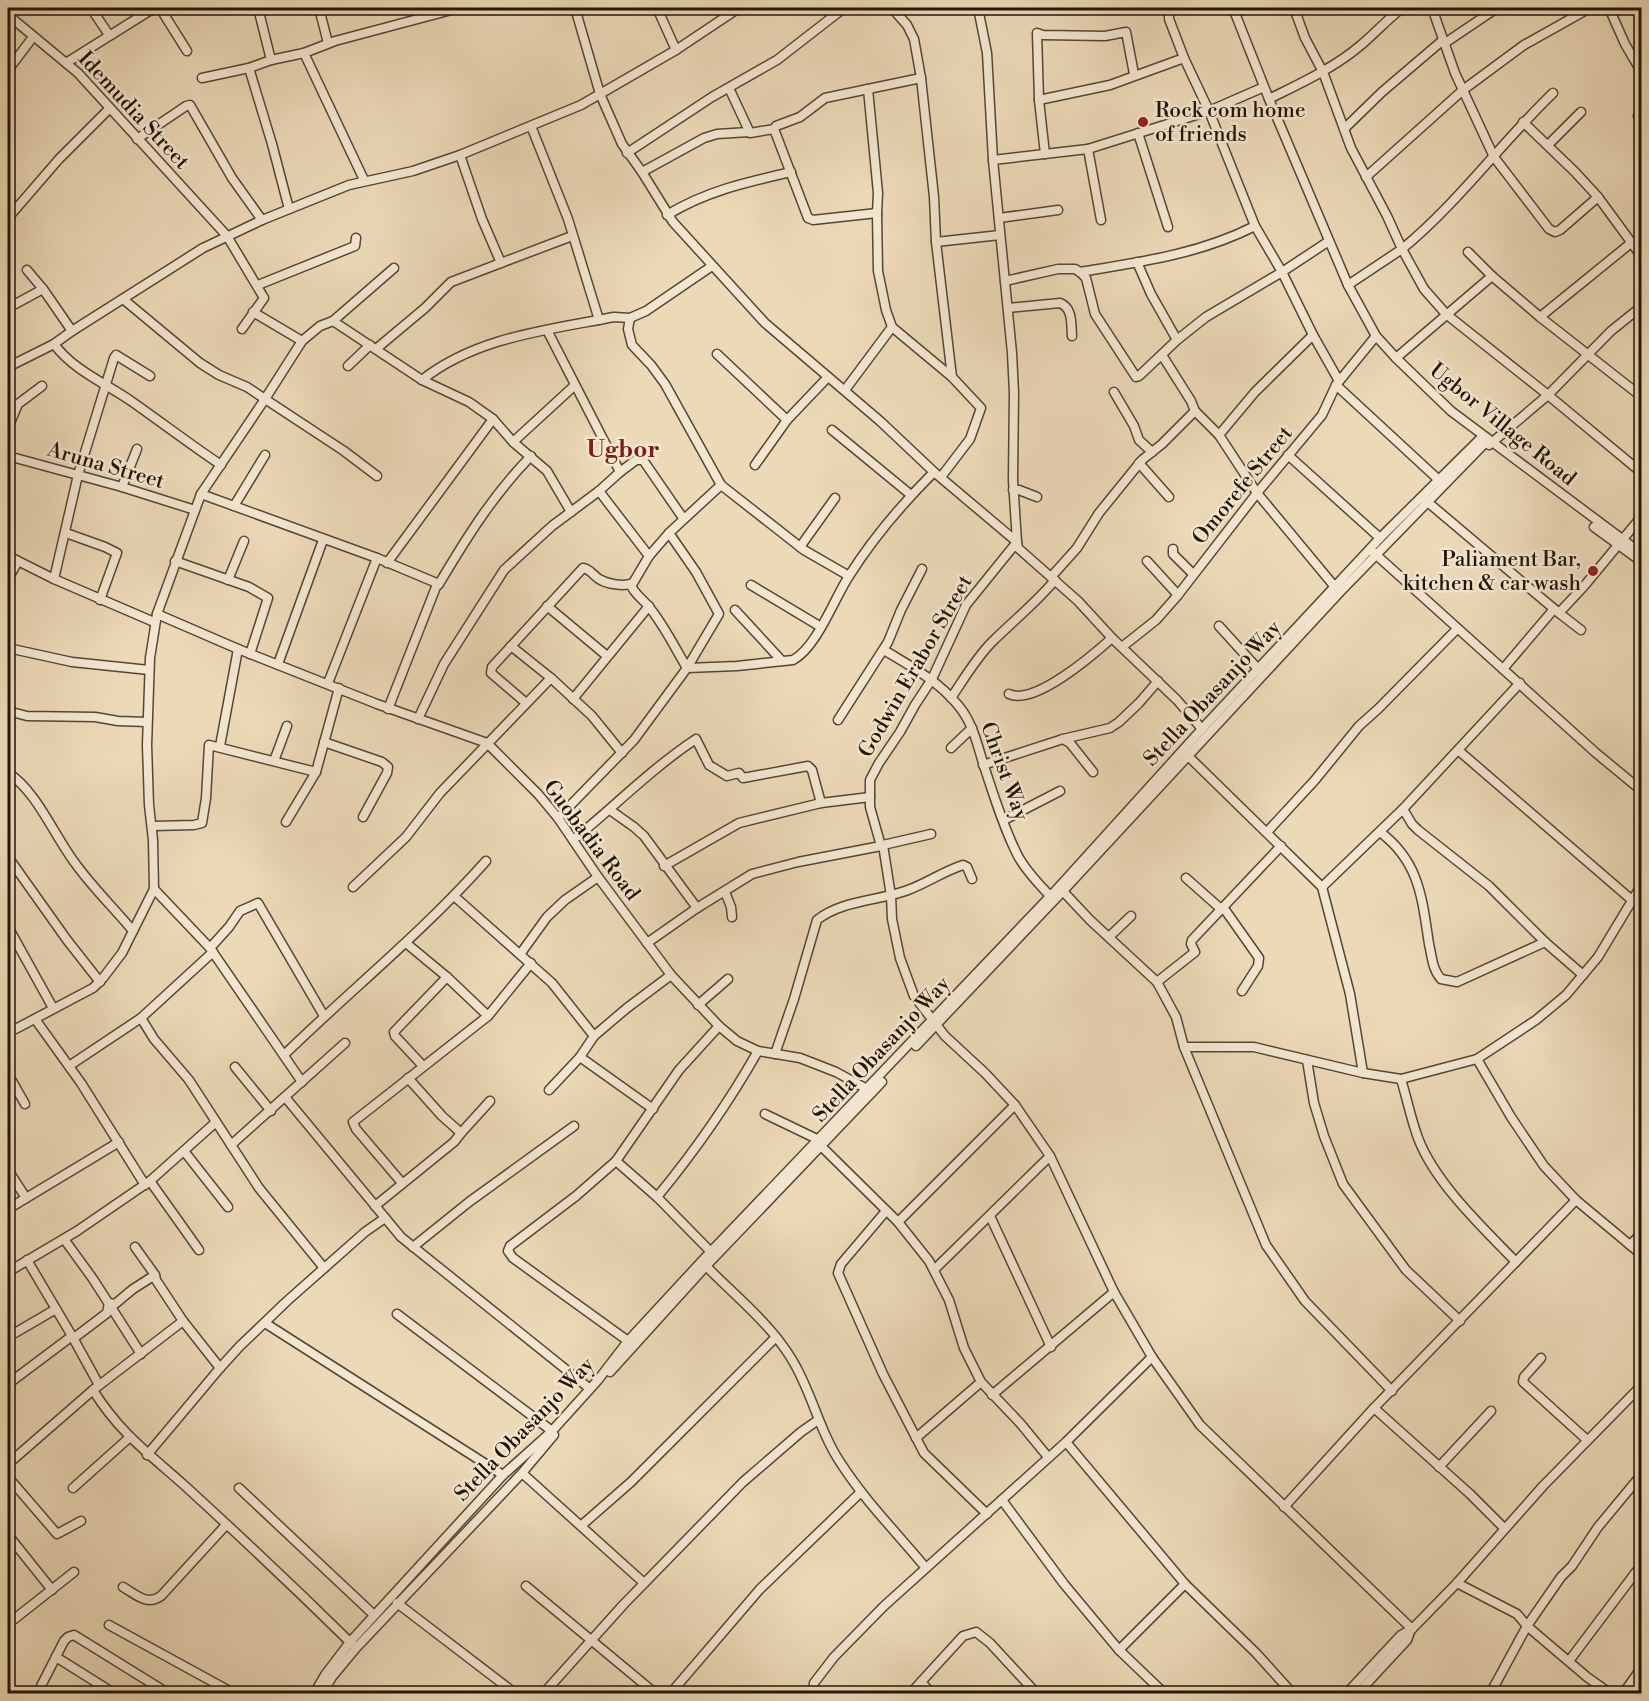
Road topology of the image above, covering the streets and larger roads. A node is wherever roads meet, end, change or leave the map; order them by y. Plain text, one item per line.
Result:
1 (91, 8) edge
2 (154, 8) edge
3 (159, 8) edge
4 (258, 8) edge
5 (319, 8) edge
6 (459, 8) edge
7 (575, 8) edge
8 (657, 8) edge
9 (736, 8) edge
10 (844, 8) edge
11 (892, 8) edge
12 (978, 8) edge
13 (1169, 8) edge
14 (1233, 8) edge
15 (1294, 8) edge
16 (1400, 8) edge
17 (1432, 8) edge
18 (1497, 8) edge
19 (1590, 8) edge
20 (1609, 8) edge
21 (8, 15) edge
22 (109, 34) junction
23 (33, 37) junction
24 (1444, 41) junction
25 (328, 43) junction
26 (676, 50) junction
27 (187, 51) dead end
28 (304, 53) junction
29 (1184, 58) junction
30 (271, 60) junction
31 (66, 63) junction
32 (249, 68) junction
33 (8, 70) edge
34 (1323, 72) junction
35 (1641, 73) edge
36 (1134, 74) junction
37 (202, 78) dead end
38 (921, 78) junction
39 (1264, 87) junction
40 (729, 88) junction
41 (868, 89) junction
42 (1463, 90) junction
43 (1553, 93) dead end
44 (600, 94) junction
45 (1269, 99) junction
46 (1039, 100) junction
47 (109, 109) junction
48 (1641, 109) edge
49 (1209, 111) junction
50 (1581, 112) dead end
51 (1523, 122) junction
52 (1641, 124) edge
53 (531, 126) junction
54 (774, 129) junction
55 (1344, 129) junction
56 (749, 132) junction
57 (1138, 132) junction
58 (137, 139) junction
59 (1548, 145) junction
60 (1088, 149) junction
61 (627, 153) junction
62 (1046, 154) junction
63 (460, 155) junction
64 (1494, 157) junction
65 (993, 159) junction
66 (642, 172) junction
67 (791, 172) junction
68 (1366, 177) junction
69 (364, 180) junction
70 (1598, 197) junction
71 (289, 209) junction
72 (1058, 210) dead end
73 (877, 213) junction
74 (668, 215) junction
75 (8, 218) edge
76 (999, 218) junction
77 (262, 220) junction
78 (1101, 220) dead end
79 (1255, 226) junction
80 (1168, 227) dead end
81 (1000, 235) junction
82 (227, 236) junction
83 (573, 236) junction
84 (356, 238) dead end
85 (1641, 238) edge
86 (1329, 241) junction
87 (936, 242) junction
88 (1632, 244) junction
89 (1402, 249) junction
90 (1468, 252) dead end
91 (1641, 257) edge
92 (1137, 262) junction
93 (501, 263) junction
94 (712, 266) junction
95 (394, 268) dead end
96 (27, 270) dead end
97 (1080, 272) junction
98 (1282, 272) junction
99 (1492, 276) junction
100 (1005, 281) junction
101 (258, 285) junction
102 (1348, 285) junction
103 (44, 289) junction
104 (123, 299) junction
105 (1641, 306) edge
106 (8, 308) edge
107 (1008, 308) junction
108 (253, 312) junction
109 (1446, 314) junction
110 (1539, 317) junction
111 (630, 318) junction
112 (599, 320) junction
113 (333, 321) junction
114 (892, 327) junction
115 (242, 330) dead end
116 (547, 330) junction
117 (72, 331) junction
118 (1313, 335) junction
119 (1072, 336) dead end
120 (1376, 336) junction
121 (1177, 340) junction
122 (302, 341) junction
123 (54, 344) junction
124 (373, 347) junction
125 (717, 354) dead end
126 (1162, 355) junction
127 (1588, 355) junction
128 (1396, 358) junction
129 (348, 366) dead end
130 (8, 367) edge
131 (150, 376) dead end
132 (828, 377) junction
133 (952, 377) junction
134 (423, 380) junction
135 (1338, 383) junction
136 (42, 386) dead end
137 (574, 386) junction
138 (105, 387) junction
139 (845, 390) junction
140 (1114, 392) dead end
141 (1548, 395) junction
142 (1641, 397) edge
143 (265, 399) junction
144 (1195, 411) junction
145 (493, 420) junction
146 (787, 420) junction
147 (8, 428) edge
148 (832, 430) dead end
149 (1218, 435) junction
150 (1486, 441) junction
151 (513, 442) junction
152 (137, 449) dead end
153 (1152, 452) junction
154 (265, 455) dead end
155 (1288, 455) junction
156 (8, 456) edge
157 (531, 456) junction
158 (1139, 463) junction
159 (221, 465) junction
160 (755, 465) dead end
161 (620, 472) junction
162 (1641, 473) edge
163 (937, 474) junction
164 (78, 475) junction
165 (378, 476) dead end
166 (1441, 482) junction
167 (721, 485) junction
168 (122, 487) junction
169 (1013, 490) junction
170 (599, 491) junction
171 (1257, 493) junction
172 (201, 494) junction
173 (911, 495) junction
174 (1037, 497) dead end
175 (835, 498) dead end
176 (1169, 498) dead end
177 (1424, 499) junction
178 (234, 506) junction
179 (195, 510) junction
180 (572, 512) junction
181 (1641, 516) edge
182 (683, 518) junction
183 (66, 533) junction
184 (669, 533) junction
185 (1380, 538) junction
186 (323, 540) junction
187 (244, 541) dead end
188 (1017, 542) junction
189 (1619, 542) junction
190 (800, 547) junction
191 (1173, 549) dead end
192 (1373, 553) junction
193 (1641, 554) edge
194 (650, 555) junction
195 (8, 556) edge
196 (377, 558) junction
197 (18, 561) junction
198 (175, 561) junction
199 (1147, 561) dead end
200 (1641, 562) edge
201 (387, 563) junction
202 (922, 569) dead end
203 (1193, 574) junction
204 (849, 576) junction
205 (8, 579) edge
206 (54, 579) junction
207 (1053, 579) junction
208 (228, 580) junction
209 (439, 584) junction
210 (631, 585) junction
211 (751, 585) dead end
212 (1335, 587) junction
213 (1178, 595) junction
214 (100, 600) junction
215 (547, 606) junction
216 (649, 606) junction
217 (735, 610) dead end
218 (1557, 611) junction
219 (155, 618) junction
220 (1219, 626) dead end
221 (820, 627) junction
222 (1457, 628) junction
223 (1581, 630) dead end
224 (1112, 638) junction
225 (511, 646) junction
226 (1122, 647) junction
227 (8, 648) edge
228 (238, 649) junction
229 (884, 650) junction
230 (250, 654) junction
231 (607, 656) junction
232 (782, 661) junction
233 (278, 664) junction
234 (687, 668) junction
235 (1258, 669) junction
236 (1503, 669) junction
237 (149, 670) junction
238 (551, 678) junction
239 (932, 680) junction
240 (1158, 681) junction
241 (328, 683) junction
242 (1520, 683) junction
243 (339, 688) junction
244 (1009, 694) dead end
245 (951, 698) junction
246 (573, 699) junction
247 (526, 703) junction
248 (388, 709) junction
249 (8, 711) edge
250 (418, 719) junction
251 (838, 720) dead end
252 (147, 722) junction
253 (287, 726) dead end
254 (972, 728) junction
255 (1202, 729) junction
256 (1063, 739) junction
257 (324, 742) junction
258 (487, 743) junction
259 (220, 746) junction
260 (951, 748) dead end
261 (1458, 750) junction
262 (622, 753) junction
263 (1185, 754) junction
264 (274, 762) junction
265 (983, 765) junction
266 (316, 772) junction
267 (1093, 772) dead end
268 (8, 773) edge
269 (1060, 791) dead end
270 (1641, 791) edge
271 (870, 797) junction
272 (821, 803) junction
273 (1403, 809) junction
274 (610, 810) junction
275 (363, 817) dead end
276 (558, 818) junction
277 (1004, 820) junction
278 (286, 822) dead end
279 (153, 826) junction
280 (1267, 832) junction
281 (1380, 832) junction
282 (931, 834) dead end
283 (573, 840) junction
284 (882, 845) junction
285 (1281, 846) junction
286 (8, 857) edge
287 (486, 861) dead end
288 (664, 866) junction
289 (598, 877) junction
290 (1186, 878) dead end
291 (972, 879) dead end
292 (1641, 884) edge
293 (353, 887) dead end
294 (1322, 887) junction
295 (154, 889) junction
296 (1061, 889) junction
297 (725, 892) junction
298 (454, 896) junction
299 (891, 896) junction
300 (1050, 896) junction
301 (1633, 901) junction
302 (697, 908) junction
303 (1222, 908) junction
304 (1131, 916) dead end
305 (732, 917) dead end
306 (8, 927) edge
307 (133, 931) junction
308 (1110, 936) junction
309 (406, 942) junction
310 (1545, 942) junction
311 (648, 943) junction
312 (211, 950) junction
313 (520, 953) junction
314 (531, 963) junction
315 (671, 975) junction
316 (1583, 975) junction
317 (447, 977) junction
318 (728, 979) dead end
319 (99, 982) junction
320 (1157, 982) junction
321 (1242, 991) dead end
322 (698, 1005) junction
323 (53, 1008) junction
324 (324, 1016) junction
325 (488, 1016) junction
326 (141, 1018) junction
327 (35, 1019) junction
328 (934, 1022) junction
329 (718, 1026) junction
330 (8, 1033) edge
331 (594, 1036) junction
332 (345, 1043) dead end
333 (1184, 1047) junction
334 (759, 1051) junction
335 (285, 1054) junction
336 (775, 1054) junction
337 (580, 1057) junction
338 (1477, 1059) junction
339 (1307, 1060) junction
340 (69, 1066) junction
341 (423, 1066) junction
342 (235, 1067) dead end
343 (1363, 1073) junction
344 (8, 1074) edge
345 (408, 1078) junction
346 (1401, 1079) junction
347 (879, 1081) junction
348 (302, 1082) junction
349 (867, 1089) junction
350 (549, 1090) dead end
351 (285, 1097) junction
352 (490, 1101) dead end
353 (25, 1104) dead end
354 (1015, 1106) junction
355 (654, 1109) junction
356 (271, 1111) junction
357 (765, 1114) dead end
358 (216, 1122) junction
359 (574, 1126) dead end
360 (461, 1133) junction
361 (119, 1142) junction
362 (819, 1143) junction
363 (231, 1145) junction
364 (184, 1151) junction
365 (1050, 1156) junction
366 (616, 1161) junction
367 (8, 1170) edge
368 (147, 1183) junction
369 (402, 1183) junction
370 (657, 1197) junction
371 (26, 1198) junction
372 (1576, 1200) junction
373 (375, 1206) junction
374 (228, 1207) dead end
375 (8, 1209) edge
376 (886, 1211) junction
377 (990, 1216) junction
378 (385, 1218) junction
379 (898, 1222) junction
380 (1641, 1233) edge
381 (64, 1239) junction
382 (1630, 1245) junction
383 (135, 1247) dead end
384 (413, 1247) junction
385 (199, 1250) dead end
386 (711, 1252) junction
387 (1641, 1256) edge
388 (27, 1260) junction
389 (1516, 1262) junction
390 (704, 1264) junction
391 (324, 1268) junction
392 (935, 1269) junction
393 (8, 1272) edge
394 (155, 1275) junction
395 (1114, 1292) junction
396 (109, 1303) junction
397 (56, 1309) junction
398 (397, 1314) dead end
399 (183, 1321) junction
400 (1460, 1321) junction
401 (264, 1323) junction
402 (776, 1336) junction
403 (8, 1337) edge
404 (73, 1337) junction
405 (628, 1341) junction
406 (1051, 1347) junction
407 (141, 1354) junction
408 (1152, 1357) junction
409 (1541, 1358) dead end
410 (220, 1368) junction
411 (602, 1377) junction
412 (1641, 1378) edge
413 (981, 1382) junction
414 (8, 1384) edge
415 (1641, 1385) edge
416 (96, 1388) junction
417 (589, 1388) junction
418 (1392, 1391) junction
419 (992, 1395) junction
420 (1374, 1408) junction
421 (1491, 1411) dead end
422 (818, 1420) junction
423 (552, 1431) junction
424 (130, 1437) junction
425 (916, 1438) junction
426 (1586, 1439) junction
427 (1066, 1442) junction
428 (1575, 1454) junction
429 (147, 1455) junction
430 (1048, 1457) junction
431 (8, 1464) edge
432 (1439, 1467) junction
433 (522, 1473) junction
434 (503, 1475) junction
435 (8, 1477) edge
436 (1637, 1480) dead end
437 (73, 1488) dead end
438 (239, 1488) dead end
439 (861, 1492) junction
440 (1002, 1500) junction
441 (1284, 1507) junction
442 (987, 1514) junction
443 (81, 1521) dead end
444 (226, 1525) junction
445 (582, 1525) junction
446 (1504, 1528) junction
447 (8, 1535) edge
448 (11, 1546) edge
449 (1641, 1563) edge
450 (926, 1568) junction
451 (74, 1572) dead end
452 (644, 1583) junction
453 (1457, 1583) junction
454 (1185, 1584) junction
455 (526, 1586) dead end
456 (123, 1587) dead end
457 (52, 1590) junction
458 (397, 1603) junction
459 (374, 1615) junction
460 (8, 1624) edge
461 (109, 1625) dead end
462 (1527, 1626) junction
463 (1412, 1629) junction
464 (593, 1640) junction
465 (353, 1645) junction
466 (1119, 1650) junction
467 (56, 1657) junction
468 (1569, 1661) junction
469 (1641, 1667) edge
470 (921, 1682) junction
471 (164, 1692) edge
472 (48, 1694) edge
473 (116, 1694) edge
474 (235, 1694) edge
475 (314, 1694) edge
476 (322, 1694) edge
477 (516, 1694) edge
478 (543, 1694) edge
479 (656, 1694) edge
480 (670, 1694) edge
481 (813, 1694) edge
482 (910, 1694) edge
483 (933, 1694) edge
484 (1037, 1694) edge
485 (1165, 1694) edge
486 (1293, 1694) edge
487 (1346, 1694) edge
488 (1357, 1694) edge
489 (1490, 1694) edge
490 (1611, 1694) edge
491 (1623, 1694) edge

1 - 22 street
2 - 22 street
3 - 27 street
4 - 30 street
5 - 25 street
6 - 25 street
7 - 44 street
8 - 26 street
9 - 26 street
10 - 40 street
11 - 38 street
12 - 65 street
13 - 29 street
14 - 39 street, Ugbor Village Road
15 - 34 street
16 - 34 street
17 - 24 street
18 - 24 street
19 - 42 street
20 - 35 street
21 - 23 street, Idemudia Street
22 - 31 street
23 - 31 street, Idemudia Street
23 - 33 street
24 - 42 street
24 - 55 street
25 - 28 street
26 - 44 street
28 - 30 street
28 - 69 street
29 - 36 street
29 - 49 street
30 - 32 street
31 - 47 street, Idemudia Street
32 - 37 street
32 - 71 street
34 - 45 street
34 - 55 street
36 - 46 street
36 - 46 street
38 - 41 street
38 - 87 street
39 - 45 street, Ugbor Village Road
39 - 49 street
40 - 56 street
40 - 61 street
41 - 54 street
41 - 73 street
42 - 64 street
42 - 68 street
43 - 51 street
44 - 53 street
44 - 61 street
45 - 86 street, Ugbor Village Road
46 - 62 street
47 - 58 street, Idemudia Street
47 - 75 street
48 - 52 street
49 - 57 street
49 - 79 street
50 - 59 street
51 - 59 street
51 - 64 street
53 - 63 street
53 - 83 street
54 - 56 street
54 - 67 street
55 - 68 street
56 - 66 street
57 - 60 street
57 - 80 street
58 - 77 street
58 - 82 street, Idemudia Street
59 - 70 street
60 - 62 street
60 - 78 street
61 - 66 street
62 - 65 street
63 - 69 street
63 - 93 street
64 - 70 street
64 - 89 street
65 - 76 street
66 - 74 street
67 - 73 street
67 - 74 street
68 - 89 street
69 - 71 street
70 - 88 street
71 - 77 street
72 - 76 street
73 - 114 street
74 - 94 street
76 - 81 street
77 - 82 street
79 - 92 street
79 - 98 street
81 - 87 street
81 - 100 street
82 - 101 street, Idemudia Street
82 - 104 street
83 - 93 street
83 - 112 street
84 - 101 street
85 - 88 street
86 - 98 street
86 - 102 street, Ugbor Village Road
87 - 133 street
88 - 91 street
88 - 110 street
89 - 102 street
89 - 109 street
90 - 99 street
92 - 97 street
92 - 121 street
93 - 124 street
94 - 111 street
94 - 132 street
95 - 113 street
96 - 103 street
97 - 100 street
97 - 126 street
98 - 118 street
98 - 121 street
99 - 109 street
99 - 110 street
100 - 107 street
101 - 108 street
102 - 120 street, Ugbor Village Road
103 - 106 street
103 - 117 street
104 - 117 street
104 - 143 street
105 - 127 street, Stella Obasanjo Way
107 - 119 street
107 - 169 street
108 - 115 street
108 - 122 street
109 - 128 street
109 - 141 street
110 - 127 street
111 - 112 street
111 - 167 street
112 - 116 street
113 - 122 street
113 - 124 street
114 - 133 street
114 - 139 street
116 - 134 street
116 - 137 street
117 - 123 street
118 - 135 street
118 - 149 street
120 - 128 street, Ugbor Village Road
120 - 135 street, Omorefe Street
121 - 126 street
122 - 143 street
123 - 130 street
123 - 138 street
124 - 129 street
124 - 134 street
125 - 146 street
126 - 144 street
127 - 141 street, Stella Obasanjo Way
127 - 142 street
128 - 150 street, Ugbor Village Road
131 - 138 street
132 - 139 street
132 - 146 street
133 - 163 street
134 - 145 street
135 - 155 street, Omorefe Street
135 - 166 street
136 - 147 street
137 - 151 street
137 - 161 street
138 - 159 street
138 - 164 street
139 - 163 street
140 - 153 street
141 - 150 street, Stella Obasanjo Way
141 - 162 street
143 - 159 street
143 - 165 street
144 - 149 street
144 - 153 street
145 - 151 street
145 - 201 street
146 - 160 street
148 - 173 street
149 - 171 street
150 - 166 street, Stella Obasanjo Way
150 - 189 street, Ugbor Village Road
151 - 157 street
152 - 168 street
153 - 158 street
154 - 178 street
155 - 171 street, Omorefe Street
155 - 185 street
156 - 164 street, Aruna Street
157 - 180 street
157 - 209 street
158 - 176 street
158 - 207 street
159 - 172 street
161 - 170 street
161 - 182 street
163 - 173 street
163 - 188 street
164 - 168 street, Aruna Street
164 - 183 street
166 - 177 street, Stella Obasanjo Way
167 - 182 street
167 - 190 street
168 - 179 street, Aruna Street
169 - 174 street
169 - 188 street
170 - 180 street
170 - 194 street
171 - 203 street, Omorefe Street
171 - 212 street
172 - 178 street
172 - 179 street
173 - 204 street
175 - 190 street
177 - 185 street, Stella Obasanjo Way
177 - 192 street
177 - 218 street
178 - 186 street
179 - 198 street
180 - 250 street
181 - 189 street
182 - 184 street
183 - 206 street
183 - 214 street
184 - 194 street
184 - 234 street
185 - 192 street, Stella Obasanjo Way
186 - 196 street
186 - 233 street
187 - 208 street
188 - 207 street
188 - 239 street, Godwin Erabor Street
189 - 193 street, Ugbor Village Road
189 - 200 street, Ugbor Village Road
189 - 218 street
190 - 204 street
191 - 203 street
192 - 212 street, Stella Obasanjo Way
192 - 222 street
192 - 263 street
194 - 210 street
195 - 197 street, Guobadia Road
196 - 201 street
196 - 241 street
197 - 205 street
197 - 206 street, Guobadia Road
198 - 208 street
198 - 219 street
199 - 213 street
201 - 209 street
202 - 229 street
203 - 213 street, Omorefe Street
204 - 221 street
206 - 214 street, Guobadia Road
207 - 224 street
207 - 245 street
208 - 230 street
209 - 248 street
210 - 215 street
210 - 216 street
211 - 221 street
212 - 235 street, Stella Obasanjo Way
213 - 226 street, Omorefe Street
214 - 219 street, Guobadia Road
215 - 225 street
215 - 231 street
216 - 231 street
216 - 234 street
217 - 232 street
218 - 223 street
218 - 236 street
219 - 228 street, Guobadia Road
219 - 237 street
220 - 235 street
221 - 232 street
222 - 236 street
222 - 280 street
224 - 226 street
224 - 244 street
225 - 238 street
225 - 247 street
226 - 240 street
227 - 237 street
228 - 230 street, Guobadia Road
228 - 259 street
229 - 239 street, Christ Way
229 - 251 street
230 - 233 street, Guobadia Road
231 - 246 street
232 - 234 street
233 - 241 street, Guobadia Road
234 - 262 street
235 - 255 street, Stella Obasanjo Way
236 - 242 street
237 - 252 street
238 - 246 street
238 - 247 street
239 - 245 street, Christ Way
239 - 271 street, Godwin Erabor Street
240 - 255 street
240 - 256 street
241 - 243 street, Guobadia Road
242 - 261 street
242 - 270 street
243 - 248 street, Guobadia Road
243 - 257 street
245 - 254 street, Christ Way
246 - 262 street
247 - 258 street
248 - 250 street, Guobadia Road
249 - 252 street
250 - 258 street, Guobadia Road
252 - 279 street
253 - 264 street
254 - 260 street
254 - 265 street, Christ Way
255 - 263 street, Stella Obasanjo Way
256 - 265 street
256 - 267 street
257 - 266 street
257 - 275 street
258 - 276 street, Guobadia Road
258 - 293 street
259 - 264 street
259 - 279 street
261 - 273 street
261 - 301 street
262 - 276 street
263 - 280 street
263 - 296 street, Stella Obasanjo Way
264 - 266 street
265 - 277 street, Christ Way
266 - 278 street
268 - 307 street
269 - 277 street
271 - 272 street
271 - 284 street, Godwin Erabor Street
272 - 274 street
272 - 288 street
273 - 281 street
273 - 310 street
274 - 283 street
274 - 288 street
276 - 283 street, Guobadia Road
277 - 300 street, Christ Way
279 - 295 street
280 - 285 street
281 - 294 street
281 - 310 street
282 - 284 street
283 - 289 street, Guobadia Road
284 - 297 street
284 - 299 street, Godwin Erabor Street
285 - 294 street
285 - 303 street
286 - 319 street
287 - 298 street
288 - 302 street
289 - 311 street, Guobadia Road
289 - 313 street
290 - 303 street
291 - 299 street
292 - 301 street
294 - 343 street
295 - 307 street
295 - 312 street
296 - 300 street, Stella Obasanjo Way
296 - 308 street
296 - 328 street
297 - 302 street
297 - 305 street
298 - 309 street
298 - 313 street
299 - 328 street, Godwin Erabor Street
299 - 336 street
300 - 328 street, Stella Obasanjo Way
301 - 316 street
302 - 311 street
303 - 320 street
303 - 321 street
304 - 308 street
306 - 323 street
307 - 319 street
308 - 320 street
309 - 317 street
309 - 324 street
310 - 316 street
311 - 315 street, Guobadia Road
312 - 324 street
312 - 326 street
312 - 335 street
313 - 314 street
314 - 325 street
314 - 331 street
315 - 322 street, Guobadia Road
315 - 331 street
316 - 338 street
317 - 325 street
317 - 341 street
318 - 322 street
319 - 323 street
320 - 333 street
322 - 329 street, Guobadia Road
323 - 327 street
324 - 335 street
325 - 341 street
326 - 340 street
326 - 358 street
327 - 330 street
327 - 340 street
328 - 347 street, Stella Obasanjo Way
328 - 354 street, Godwin Erabor Street
329 - 334 street, Guobadia Road
329 - 355 street
331 - 337 street
332 - 348 street
333 - 339 street
333 - 418 street
334 - 336 street, Guobadia Road
334 - 370 street
335 - 348 street
336 - 349 street, Guobadia Road
337 - 350 street
337 - 355 street
338 - 346 street
338 - 372 street
339 - 343 street
339 - 400 street
340 - 361 street
341 - 345 street
342 - 356 street
343 - 346 street
344 - 353 street
345 - 360 street
345 - 369 street
346 - 389 street
347 - 349 street, Stella Obasanjo Way
347 - 362 street
348 - 351 street
349 - 362 street, Stella Obasanjo Way
351 - 356 street
351 - 373 street
352 - 360 street
354 - 365 street, Godwin Erabor Street
354 - 379 street
355 - 366 street
356 - 363 street
357 - 362 street
358 - 363 street
358 - 364 street
359 - 384 street
360 - 369 street
361 - 368 street
361 - 371 street
362 - 376 street
362 - 386 street, Stella Obasanjo Way
362 - 390 street
363 - 391 street
364 - 368 street
364 - 374 street
365 - 377 street
365 - 395 street, Godwin Erabor Street
366 - 370 street
366 - 405 street
367 - 371 street
368 - 381 street
368 - 385 street
369 - 373 street
370 - 386 street
371 - 375 street
372 - 382 street
372 - 389 street
373 - 378 street
376 - 379 street
376 - 425 street
377 - 392 street
377 - 406 street
378 - 384 street
378 - 391 street
379 - 392 street
380 - 382 street
381 - 388 street
381 - 396 street
382 - 387 street
383 - 394 street
384 - 417 street
386 - 390 street, Stella Obasanjo Way
388 - 393 street
388 - 397 street
389 - 400 street
390 - 402 street
390 - 405 street, Stella Obasanjo Way
390 - 411 street
391 - 401 street
392 - 413 street
394 - 396 street
394 - 399 street
395 - 406 street
395 - 408 street, Godwin Erabor Street
396 - 404 street
396 - 407 street
397 - 403 street
397 - 404 street
398 - 423 street
399 - 407 street
399 - 410 street
400 - 418 street
401 - 410 street
401 - 434 street
402 - 422 street
402 - 445 street
404 - 414 street
404 - 416 street
405 - 411 street, Stella Obasanjo Way
406 - 419 street
407 - 416 street
408 - 427 street
408 - 441 street, Godwin Erabor Street
409 - 426 street
410 - 429 street
411 - 417 street, Stella Obasanjo Way
411 - 433 street
412 - 426 street
413 - 419 street
413 - 425 street
415 - 428 street
416 - 424 street
416 - 431 street
417 - 423 street, Stella Obasanjo Way
418 - 420 street
419 - 430 street
420 - 432 street
420 - 441 street
421 - 432 street
422 - 439 street
422 - 452 street
423 - 434 street, Stella Obasanjo Way
424 - 429 street
424 - 437 street
425 - 442 street
426 - 428 street
427 - 430 street
427 - 454 street
428 - 446 street
429 - 444 street
430 - 440 street
432 - 446 street
433 - 445 street
433 - 458 street
434 - 459 street, Stella Obasanjo Way
435 - 443 street
436 - 462 street
438 - 459 street
439 - 450 street
439 - 480 street
440 - 442 street
440 - 466 street
441 - 463 street, Godwin Erabor Street
442 - 450 street
444 - 456 street
444 - 465 street
445 - 452 street
446 - 453 street
447 - 448 street
448 - 457 street
449 - 468 street
450 - 481 street
451 - 457 street
452 - 464 street
453 - 462 street
453 - 463 street
454 - 466 street
454 - 486 street
455 - 464 street
457 - 460 street
458 - 465 street
458 - 477 street
459 - 465 street, Stella Obasanjo Way
461 - 474 street
462 - 468 street
462 - 489 street
463 - 487 street
463 - 488 street
464 - 478 street
464 - 479 street
465 - 475 street, Stella Obasanjo Way
465 - 476 street
466 - 485 street
467 - 471 street
467 - 472 street
467 - 473 street
468 - 490 street
469 - 491 street
470 - 482 street
470 - 483 street
470 - 484 street

